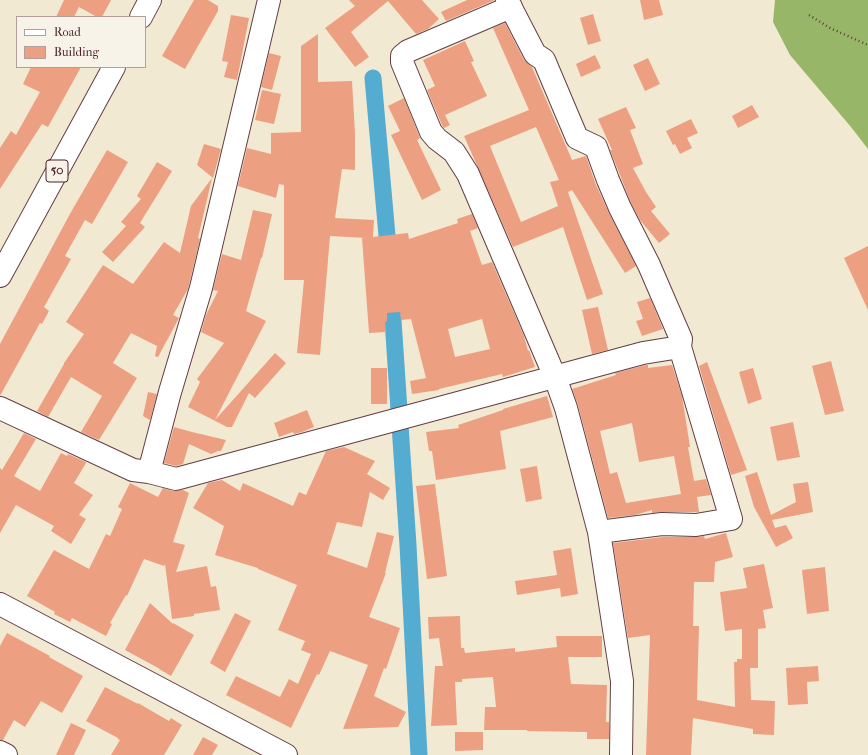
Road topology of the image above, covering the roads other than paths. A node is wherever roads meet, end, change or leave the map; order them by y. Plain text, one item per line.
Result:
1 (150, 0) edge
2 (269, 0) edge
3 (509, 4) edge
4 (142, 16) edge
5 (113, 68) edge
6 (0, 276) edge
7 (680, 347) junction
8 (555, 377) junction
9 (0, 408) edge
10 (149, 472) junction
11 (599, 532) junction
12 (0, 604) edge
13 (0, 752) edge
14 (6, 755) edge
15 (286, 755) edge
16 (621, 755) edge

1 - 4 street
2 - 10 street
3 - 7 street
3 - 8 street
5 - 6 street, 50
7 - 8 street
7 - 11 street
8 - 10 street
8 - 11 street
9 - 10 street
11 - 16 street
12 - 15 street
13 - 14 street

